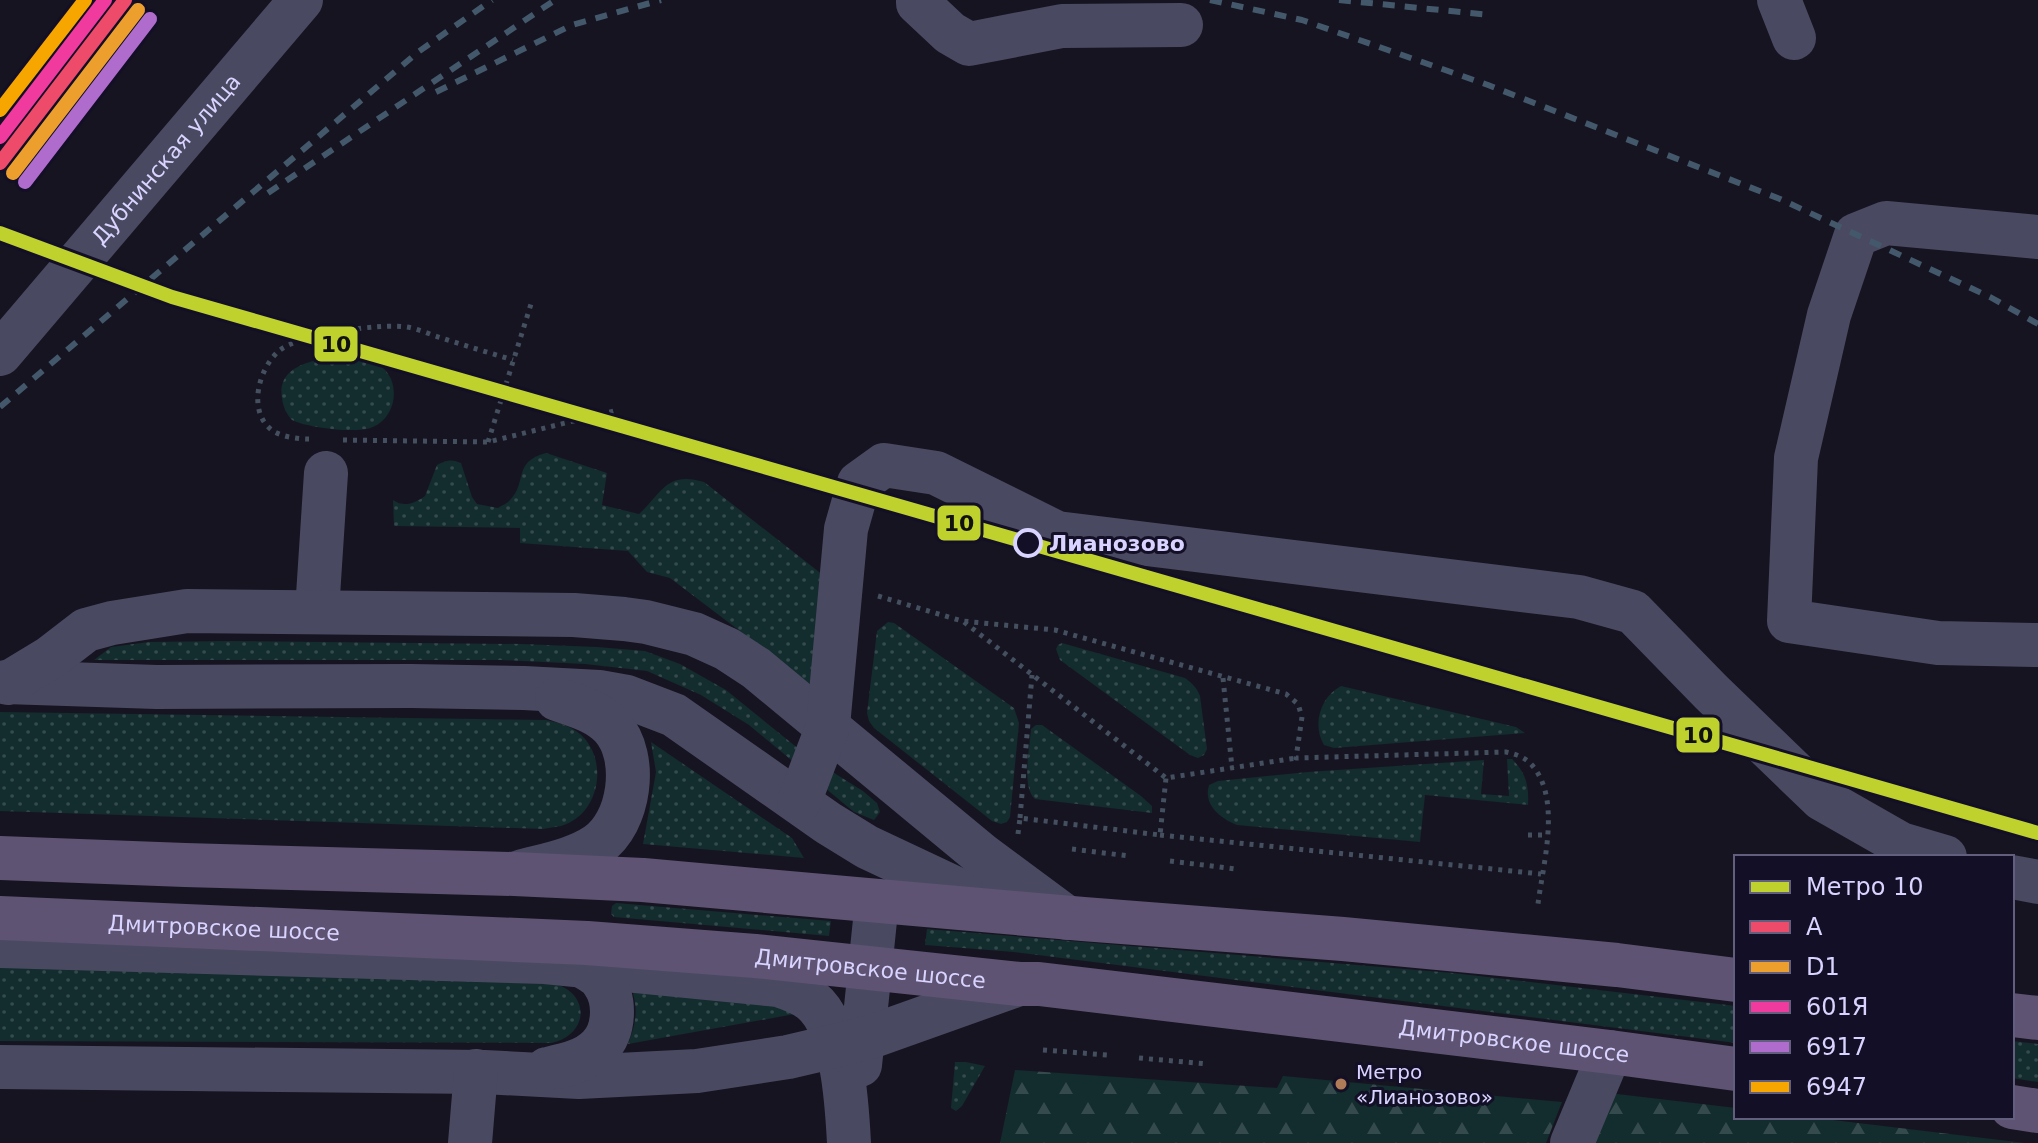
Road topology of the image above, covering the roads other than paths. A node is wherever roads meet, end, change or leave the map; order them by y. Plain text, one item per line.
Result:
1 (301, 0) edge
2 (918, 0) edge
3 (1181, 25) dead end
4 (2038, 237) edge
5 (0, 354) edge
6 (322, 451) road end
7 (317, 611) junction
8 (2038, 645) edge
9 (3, 678) edge
10 (524, 688) junction
11 (828, 726) junction
12 (799, 802) junction
13 (1938, 855) edge
14 (0, 858) edge
15 (514, 874) junction
16 (2014, 877) edge
17 (2038, 882) edge
18 (877, 901) junction
19 (1006, 912) junction
20 (0, 918) edge
21 (1067, 918) junction
22 (0, 946) edge
23 (583, 966) junction
24 (869, 968) junction
25 (1734, 980) edge
26 (1019, 984) junction
27 (2014, 1015) edge
28 (920, 1018) junction
29 (2038, 1018) edge
30 (849, 1042) junction
31 (1610, 1052) junction
32 (0, 1067) edge
33 (1734, 1069) edge
34 (476, 1071) junction
35 (533, 1073) junction
36 (2014, 1107) edge
37 (2038, 1111) edge
38 (470, 1143) edge
39 (851, 1143) edge
40 (860, 1143) edge
41 (1572, 1143) edge

1 - 5 street, Дубнинская улица
2 - 3 street
4 - 8 street
6 - 7 street
7 - 9 street
7 - 11 street
9 - 10 street
10 - 12 street
10 - 15 street
11 - 12 street
11 - 13 street
11 - 21 street
12 - 19 street
14 - 15 main road
15 - 18 main road
16 - 17 street
18 - 19 main road
18 - 24 street
19 - 21 main road
20 - 24 main road, Дмитровское шоссе
21 - 25 main road
22 - 23 street
23 - 30 street
23 - 35 street
24 - 26 main road, Дмитровское шоссе
24 - 30 street
26 - 28 street
26 - 31 main road, Дмитровское шоссе
27 - 29 main road
28 - 30 street
28 - 40 street
30 - 35 street
30 - 39 street
31 - 33 main road, Дмитровское шоссе
31 - 41 street
32 - 34 street
34 - 35 street
34 - 38 street
36 - 37 main road

